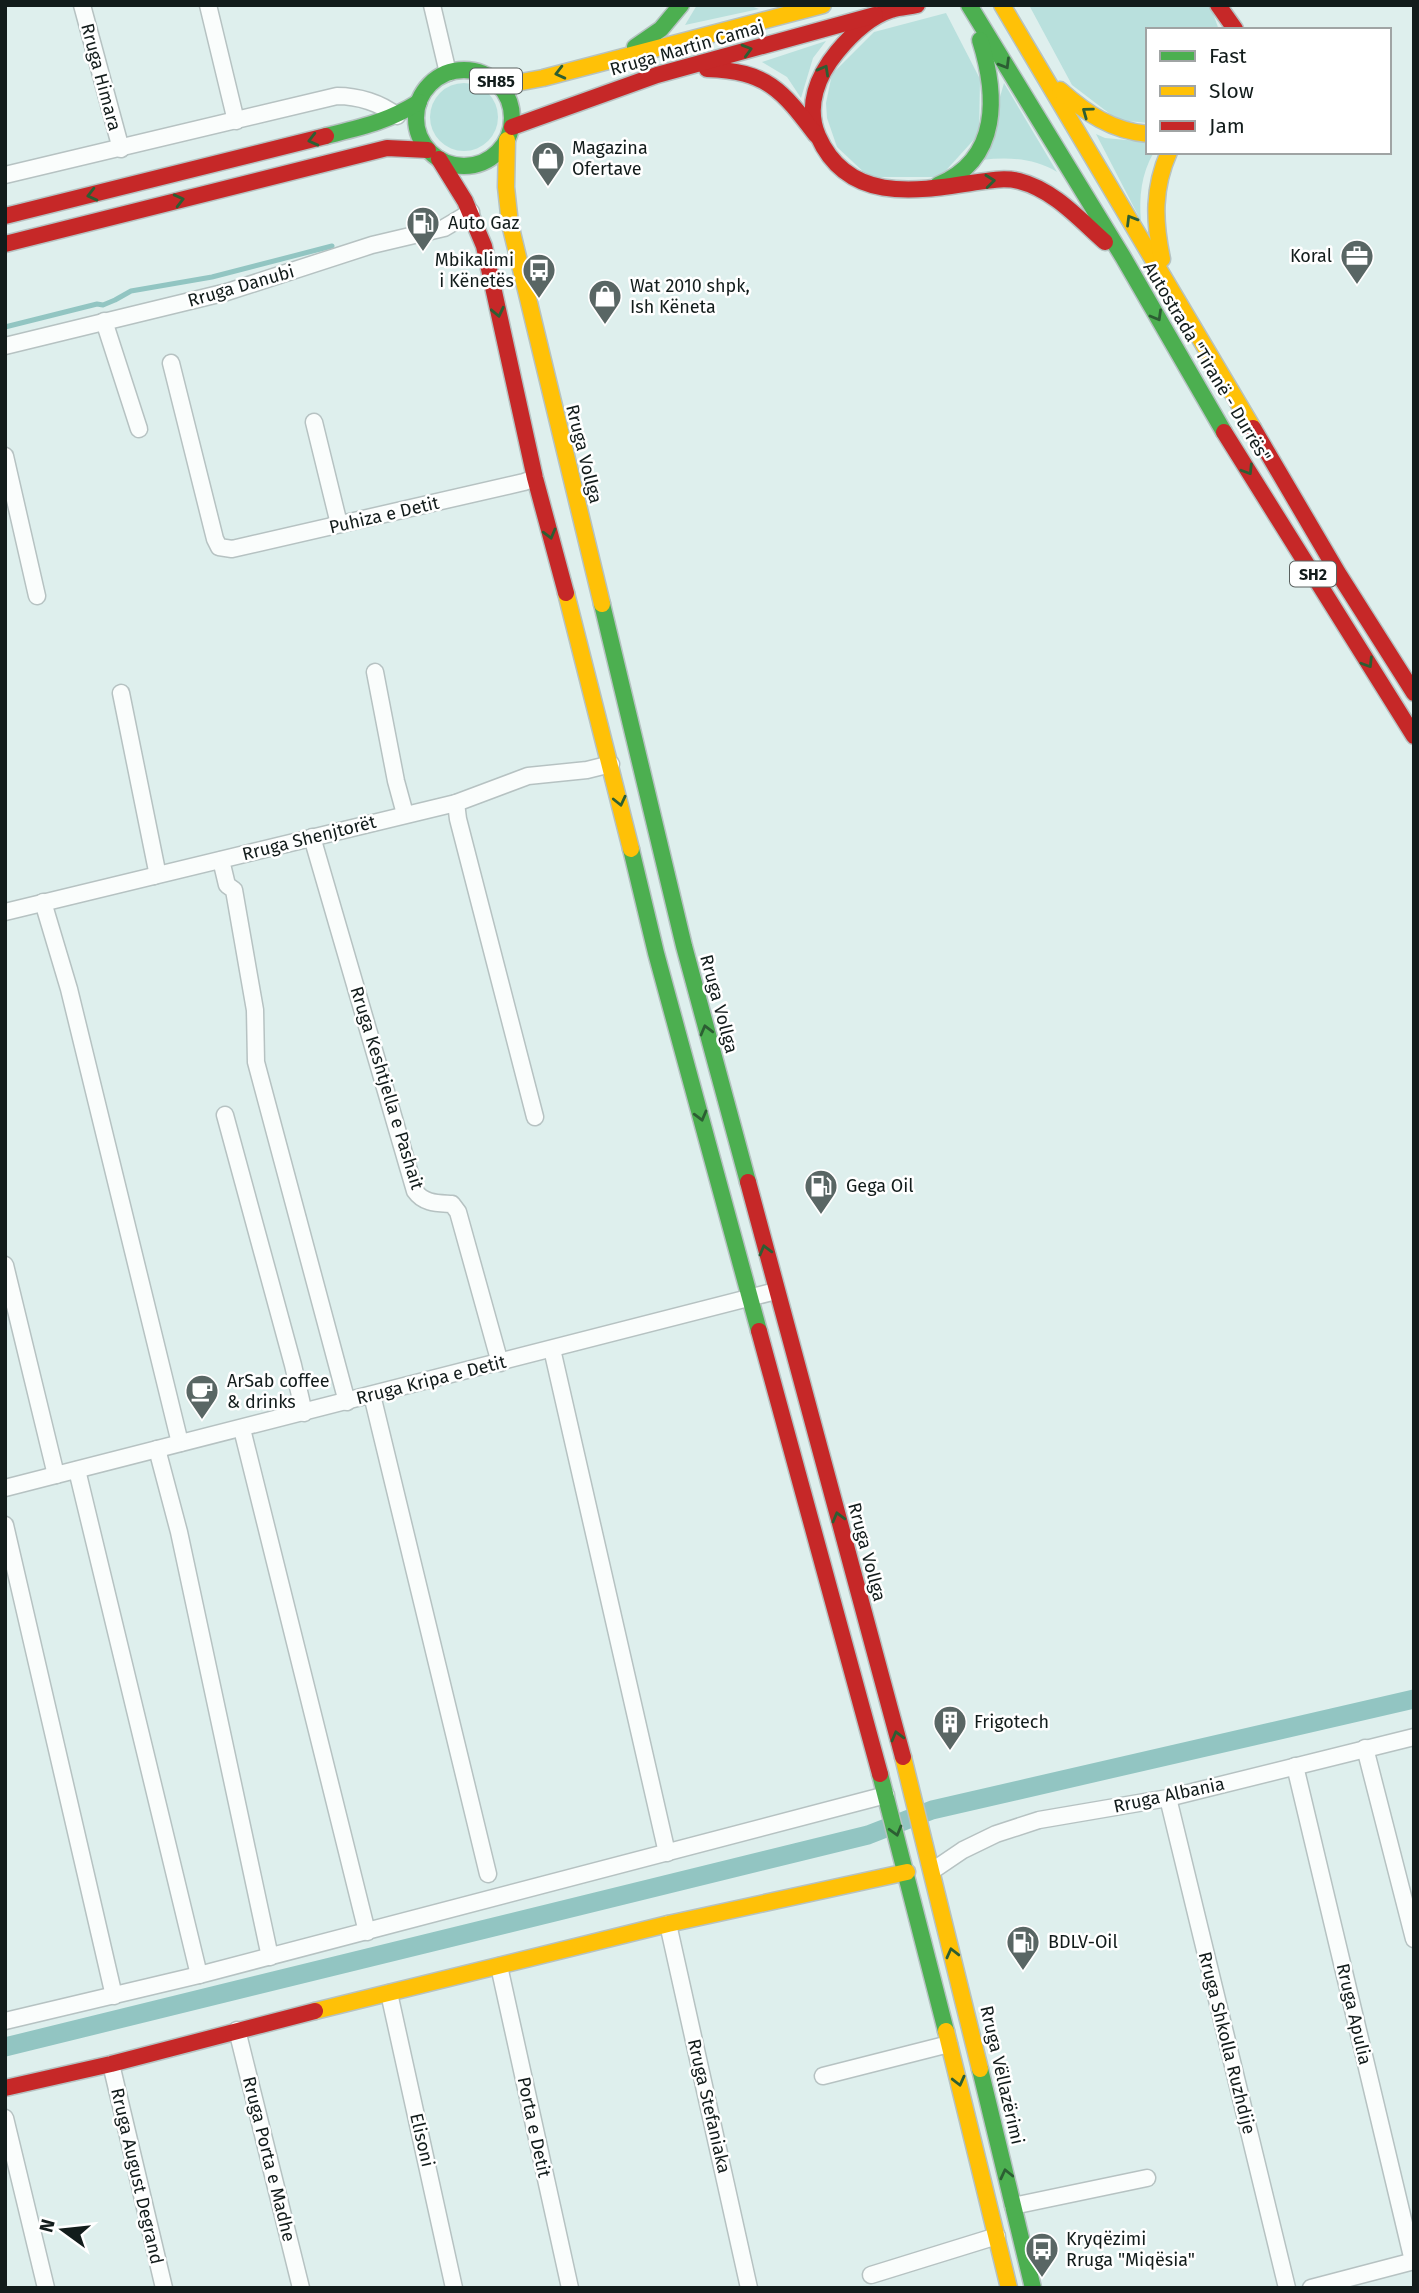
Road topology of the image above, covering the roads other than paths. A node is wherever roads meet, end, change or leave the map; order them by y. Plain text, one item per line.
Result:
1 (82, 5) edge
2 (208, 5) edge
3 (432, 5) edge
4 (681, 5) edge
5 (823, 5) edge
6 (968, 5) edge
7 (1002, 5) edge
8 (1218, 5) edge
9 (1235, 5) edge
10 (905, 8) edge
11 (1234, 28) edge
12 (1235, 28) edge
13 (620, 57) junction
14 (1039, 68) junction
15 (448, 73) junction
16 (657, 75) junction
17 (500, 86) junction
18 (419, 102) junction
19 (397, 116) junction
20 (236, 121) junction
21 (509, 133) junction
22 (1146, 134) edge
23 (816, 135) junction
24 (121, 149) junction
25 (434, 154) junction
26 (1168, 154) edge
27 (5, 175) edge
28 (922, 190) junction
29 (471, 212) junction
30 (5, 216) edge
31 (5, 243) edge
32 (1123, 257) junction
33 (1166, 278) junction
34 (104, 321) junction
35 (5, 345) edge
36 (171, 363) dead end
37 (314, 422) dead end
38 (139, 429) dead end
39 (5, 456) edge
40 (535, 478) junction
41 (339, 524) junction
42 (37, 596) dead end
43 (375, 673) dead end
44 (1414, 693) edge
45 (121, 694) dead end
46 (1414, 736) edge
47 (611, 764) junction
48 (456, 803) junction
49 (405, 814) junction
50 (312, 837) junction
51 (221, 860) junction
52 (153, 876) junction
53 (43, 902) junction
54 (5, 912) edge
55 (225, 1115) dead end
56 (535, 1117) dead end
57 (5, 1265) edge
58 (776, 1291) junction
59 (751, 1298) junction
60 (552, 1349) junction
61 (500, 1363) junction
62 (372, 1395) junction
63 (347, 1402) junction
64 (304, 1413) junction
65 (242, 1429) junction
66 (180, 1443) junction
67 (158, 1449) junction
68 (77, 1470) junction
69 (57, 1475) junction
70 (5, 1489) edge
71 (5, 1525) edge
72 (1414, 1737) edge
73 (1365, 1748) junction
74 (1295, 1766) junction
75 (1168, 1798) junction
76 (887, 1799) junction
77 (667, 1853) junction
78 (930, 1863) junction
79 (906, 1866) junction
80 (488, 1874) dead end
81 (668, 1924) junction
82 (367, 1931) junction
83 (1414, 1939) edge
84 (271, 1957) junction
85 (499, 1966) junction
86 (199, 1976) junction
87 (389, 1993) junction
88 (114, 1996) junction
89 (5, 2021) edge
90 (237, 2030) junction
91 (949, 2044) junction
92 (111, 2064) junction
93 (823, 2076) dead end
94 (5, 2088) edge
95 (5, 2118) edge
96 (1147, 2178) dead end
97 (1013, 2206) junction
98 (996, 2236) junction
99 (1413, 2261) edge
100 (871, 2275) dead end
101 (1338, 2284) edge
102 (47, 2288) edge
103 (164, 2288) edge
104 (301, 2288) edge
105 (454, 2288) edge
106 (570, 2288) edge
107 (749, 2288) edge
108 (1009, 2288) edge
109 (1033, 2288) edge
110 (1287, 2288) edge
111 (1311, 2288) edge

1 - 24 street, Rruga Himara
2 - 20 street
3 - 15 street
4 - 13 main road
5 - 13 main road, Rruga Martin Camaj / SH85
6 - 28 main road
6 -> 32 main road, Autostrada "Tiranë - Durrës" / SH2
7 - 14 main road, Autostrada "Tiranë - Durrës" / SH2
8 - 11 main road
9 - 12 main road
16 -> 10 main road, Rruga Martin Camaj
23 -> 10 main road
13 -> 17 main road, Rruga Martin Camaj / SH85
22 -> 14 main road
33 -> 14 main road, Autostrada "Tiranë - Durrës" / SH2
15 - 17 main road, SH85
15 - 18 main road, SH85
16 - 21 main road, Rruga Martin Camaj
16 - 23 main road
17 - 21 main road, SH85
18 - 19 main road
18 - 25 main road
19 - 20 street
19 -> 30 main road
20 - 24 street
21 - 25 main road
58 -> 21 main road, Rruga Vollga
23 - 28 main road
24 - 27 street
25 - 29 main road
31 -> 25 main road
26 - 33 main road
28 -> 32 main road
29 - 34 street, Rruga Danubi
29 -> 40 main road
32 -> 46 main road, Autostrada "Tiranë - Durrës" / SH2
33 - 44 main road, Autostrada "Tiranë - Durrës" / SH2
34 - 35 street, Rruga Danubi
34 - 38 street
36 - 41 street, Puhiza e Detit
37 - 41 street
39 - 42 street
40 - 41 street, Puhiza e Detit
40 -> 47 main road
43 - 49 street
45 - 52 street
47 - 48 street, Rruga Shenjtorët
47 -> 59 main road
48 - 49 street, Rruga Shenjtorët
48 - 56 street
49 - 50 street, Rruga Shenjtorët
50 - 51 street, Rruga Shenjtorët
50 - 61 street, Rruga Keshtjella e Pashait
51 - 52 street, Rruga Shenjtorët
51 - 63 street
52 - 53 street, Rruga Shenjtorët
53 - 54 street, Rruga Shenjtorët
53 - 66 street
55 - 64 street
57 - 69 street
58 - 59 street, Rruga Kripa e Detit
78 -> 58 main road, Rruga Vollga
59 - 60 street, Rruga Kripa e Detit
59 - 76 main road
60 - 61 street, Rruga Kripa e Detit
60 - 77 street
61 - 62 street, Rruga Kripa e Detit
62 - 63 street, Rruga Kripa e Detit
62 - 80 street
63 - 64 street, Rruga Kripa e Detit
64 - 65 street, Rruga Kripa e Detit
65 - 66 street, Rruga Kripa e Detit
65 - 82 street
66 - 67 street, Rruga Kripa e Detit
67 - 68 street, Rruga Kripa e Detit
67 - 84 street
68 - 69 street, Rruga Kripa e Detit
68 - 86 street
69 - 70 street, Rruga Kripa e Detit
71 - 88 street
72 - 73 street, Rruga Albania
73 - 74 street, Rruga Albania
73 - 83 street
74 - 75 street, Rruga Albania
74 - 99 street, Rruga Apulia
75 - 78 street, Rruga Albania
75 - 110 street, Rruga Shkolla Ruzhdije
76 - 77 street
76 -> 79 main road
77 - 82 street
97 -> 78 main road, Rruga Vëllazërimi
79 - 81 main road
79 - 91 main road
81 - 85 main road
81 - 107 street, Rruga Stefaniaka
82 - 84 street
84 - 86 street
85 - 87 main road
85 - 106 street, Porta e Detit
86 - 88 street
87 - 90 main road
87 - 105 street, Elisoni
88 - 89 street
90 - 92 main road
90 - 104 street, Rruga Porta e Madhe
91 - 93 street
91 -> 98 main road
92 - 94 main road
92 - 103 street, Rruga August Degrand
95 - 102 street
96 - 97 street
97 - 109 main road, Rruga Vëllazërimi
98 - 100 street
98 - 108 main road
99 - 101 street
101 - 111 street

